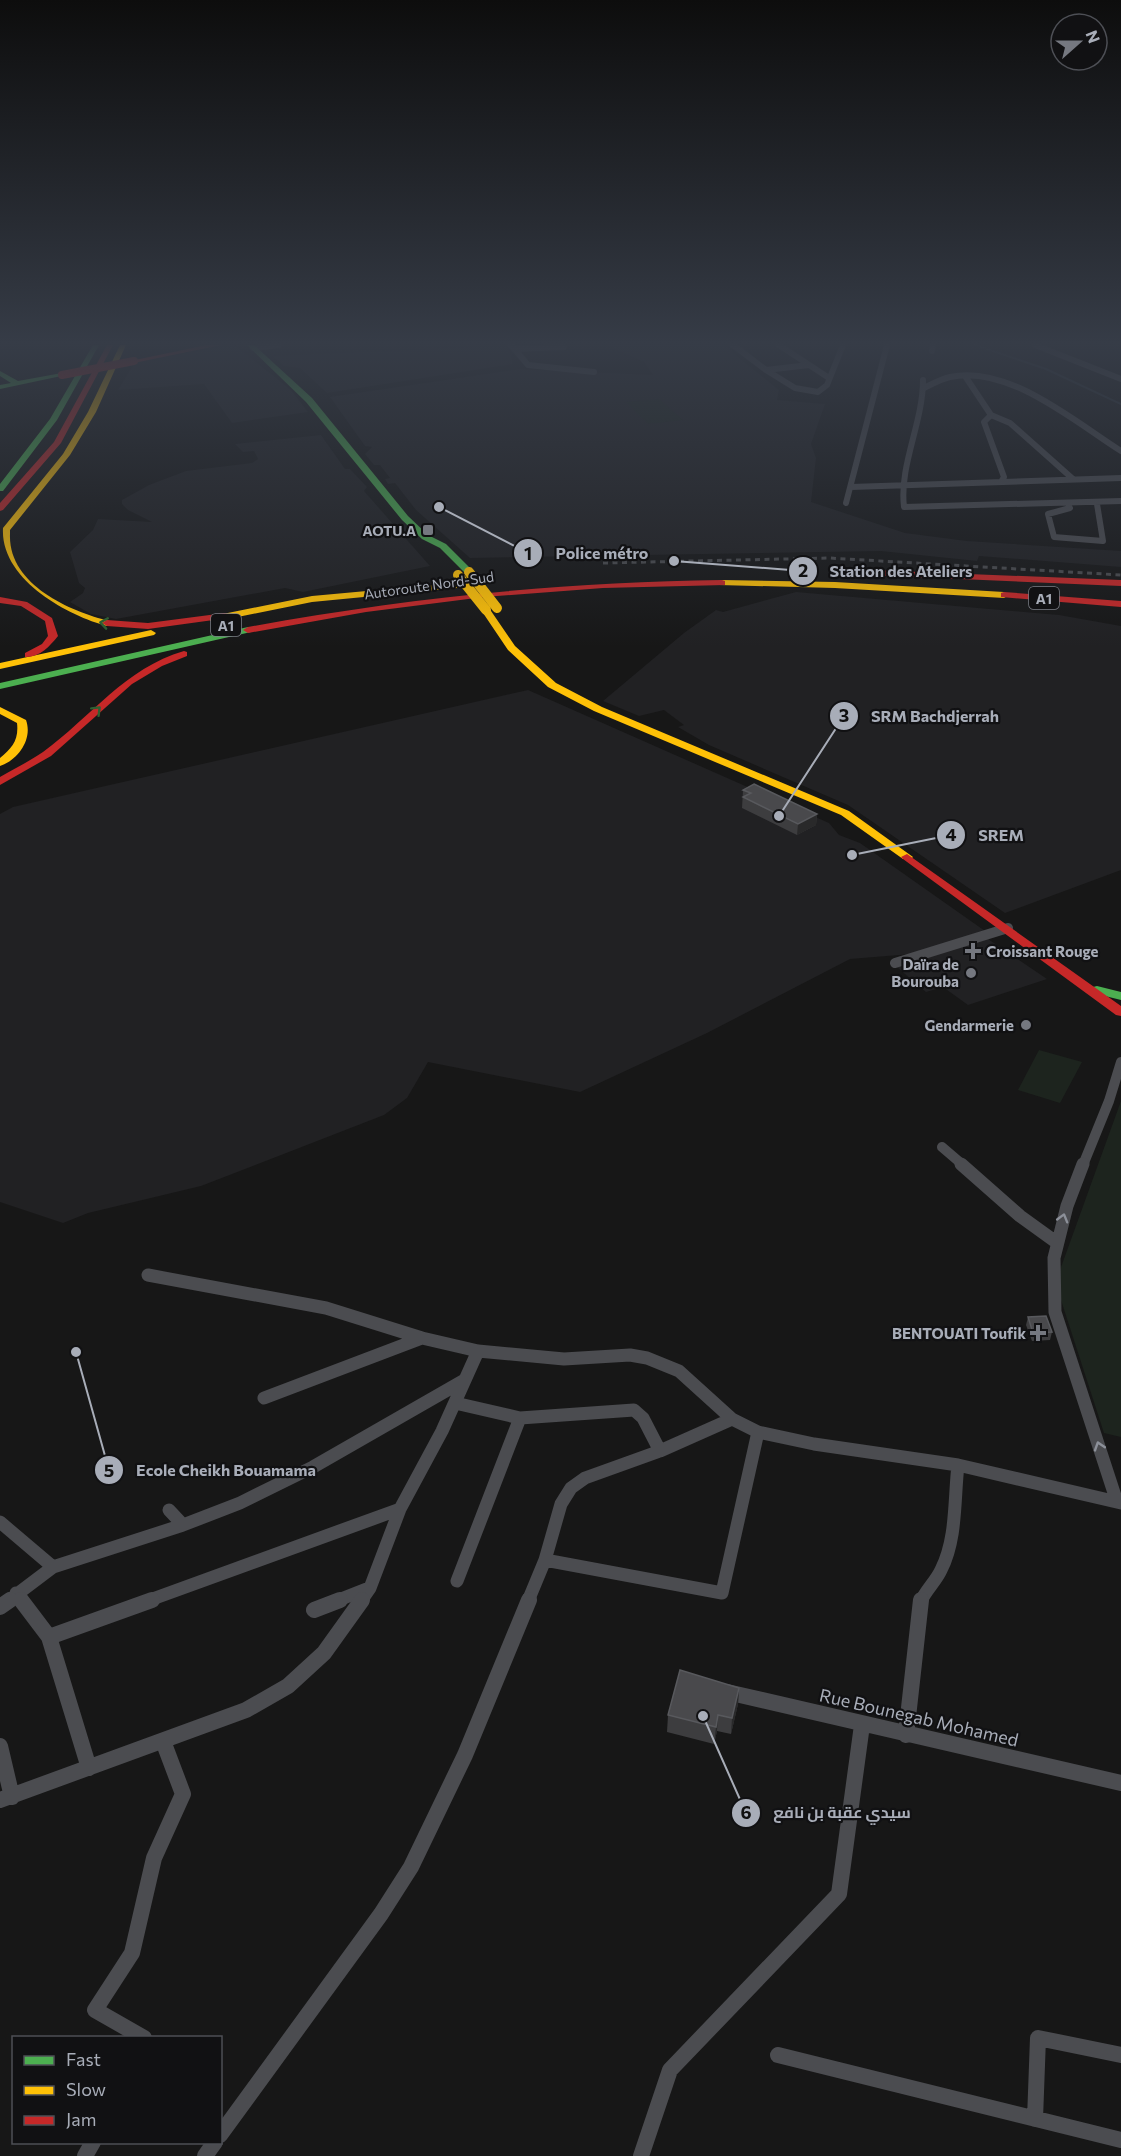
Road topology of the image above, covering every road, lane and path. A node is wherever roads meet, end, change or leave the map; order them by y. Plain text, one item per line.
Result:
1 (37, 446) edge
2 (55, 446) edge
3 (72, 446) edge
4 (345, 446) edge
5 (861, 446) edge
6 (914, 446) edge
7 (993, 446) edge
8 (1035, 446) edge
9 (1121, 478) edge
10 (46, 479) junction
11 (1073, 479) junction
12 (1001, 482) junction
13 (905, 485) junction
14 (851, 487) junction
15 (0, 489) edge
16 (1121, 501) edge
17 (1108, 502) junction
18 (846, 503) dead end
19 (1097, 504) junction
20 (1121, 507) edge
21 (0, 508) edge
22 (0, 527) edge
23 (813, 572) junction
24 (460, 578) junction
25 (1121, 583) edge
26 (967, 592) junction
27 (1121, 594) edge
28 (0, 600) edge
29 (1121, 604) edge
30 (1121, 613) edge
31 (225, 616) junction
32 (292, 623) junction
33 (0, 665) edge
34 (0, 675) edge
35 (0, 686) edge
36 (0, 710) edge
37 (81, 727) junction
38 (0, 763) edge
39 (0, 782) edge
40 (0, 792) edge
41 (1008, 928) junction
42 (895, 963) dead end
43 (1088, 987) junction
44 (1121, 996) edge
45 (1121, 1012) edge
46 (1121, 1062) edge
47 (942, 1148) dead end
48 (1056, 1242) junction
49 (148, 1275) dead end
50 (422, 1338) junction
51 (478, 1351) junction
52 (464, 1381) junction
53 (264, 1398) dead end
54 (455, 1403) junction
55 (520, 1418) junction
56 (732, 1419) junction
57 (758, 1432) junction
58 (660, 1451) junction
59 (958, 1465) junction
60 (1119, 1502) edge
61 (400, 1509) junction
62 (169, 1510) dead end
63 (0, 1522) edge
64 (183, 1525) junction
65 (544, 1560) junction
66 (53, 1567) junction
67 (457, 1581) dead end
68 (370, 1588) junction
69 (16, 1593) junction
70 (0, 1607) edge
71 (314, 1610) dead end
72 (49, 1637) junction
73 (708, 1688) edge
74 (862, 1725) junction
75 (906, 1735) junction
76 (163, 1740) junction
77 (0, 1746) edge
78 (89, 1768) junction
79 (1121, 1783) edge
80 (6, 1798) edge
81 (142, 2036) edge
82 (778, 2055) dead end
83 (1121, 2055) edge
84 (1035, 2119) junction
85 (222, 2132) edge
86 (1121, 2140) edge
87 (641, 2156) edge

1 - 15 main road
2 - 21 main road
3 - 10 main road
4 - 24 main road
5 - 14 street
6 - 13 street
7 - 12 street
8 - 11 street
9 - 11 street
10 - 22 main road
31 -> 10 main road
11 - 12 street
12 - 13 street
13 - 14 street
13 - 17 street
14 - 18 street
16 - 17 street
17 - 19 street
17 - 20 street
19 - 19 street
23 - 24 main road, Autoroute Nord-Sud / A1
23 - 25 main road
23 - 27 main road, Autoroute Nord-Sud / A1
24 - 31 main road
24 - 34 main road, Autoroute Nord-Sud / A1
24 - 41 main road, bridge
26 - 29 main road, Autoroute Nord-Sud / A1
26 - 30 main road
26 - 32 main road, Autoroute Nord-Sud / A1
28 - 33 main road
31 - 33 main road
32 - 35 main road, Autoroute Nord-Sud / A1
37 -> 32 main road
36 - 38 main road
37 - 39 main road
37 - 40 main road
41 - 42 street
41 - 43 main road
43 - 44 main road
43 - 45 main road
48 -> 46 street
47 - 48 street
60 -> 48 street
49 - 50 street
50 - 51 street
50 - 53 street
51 - 52 street
51 - 56 street
52 - 54 street
52 - 64 street
54 - 55 street
54 - 61 street
55 - 58 street
55 - 67 street
56 - 57 street
56 - 58 street
57 - 59 street
57 - 65 street
58 - 65 street
59 - 60 street
59 - 75 street
61 - 68 street
61 - 72 street
62 - 64 street
63 - 66 street
64 - 66 street
65 - 85 street
66 - 69 street
68 - 71 street
68 - 76 street
69 - 70 street
69 - 72 street
72 - 78 street
73 - 74 street, Rue Bounegab Mohamed
74 - 75 street, Rue Bounegab Mohamed
74 - 87 street
75 - 79 street, Rue Bounegab Mohamed
76 - 78 street
76 - 81 street
77 - 80 street
78 - 80 street
82 - 84 street
83 - 84 street
84 - 86 street

